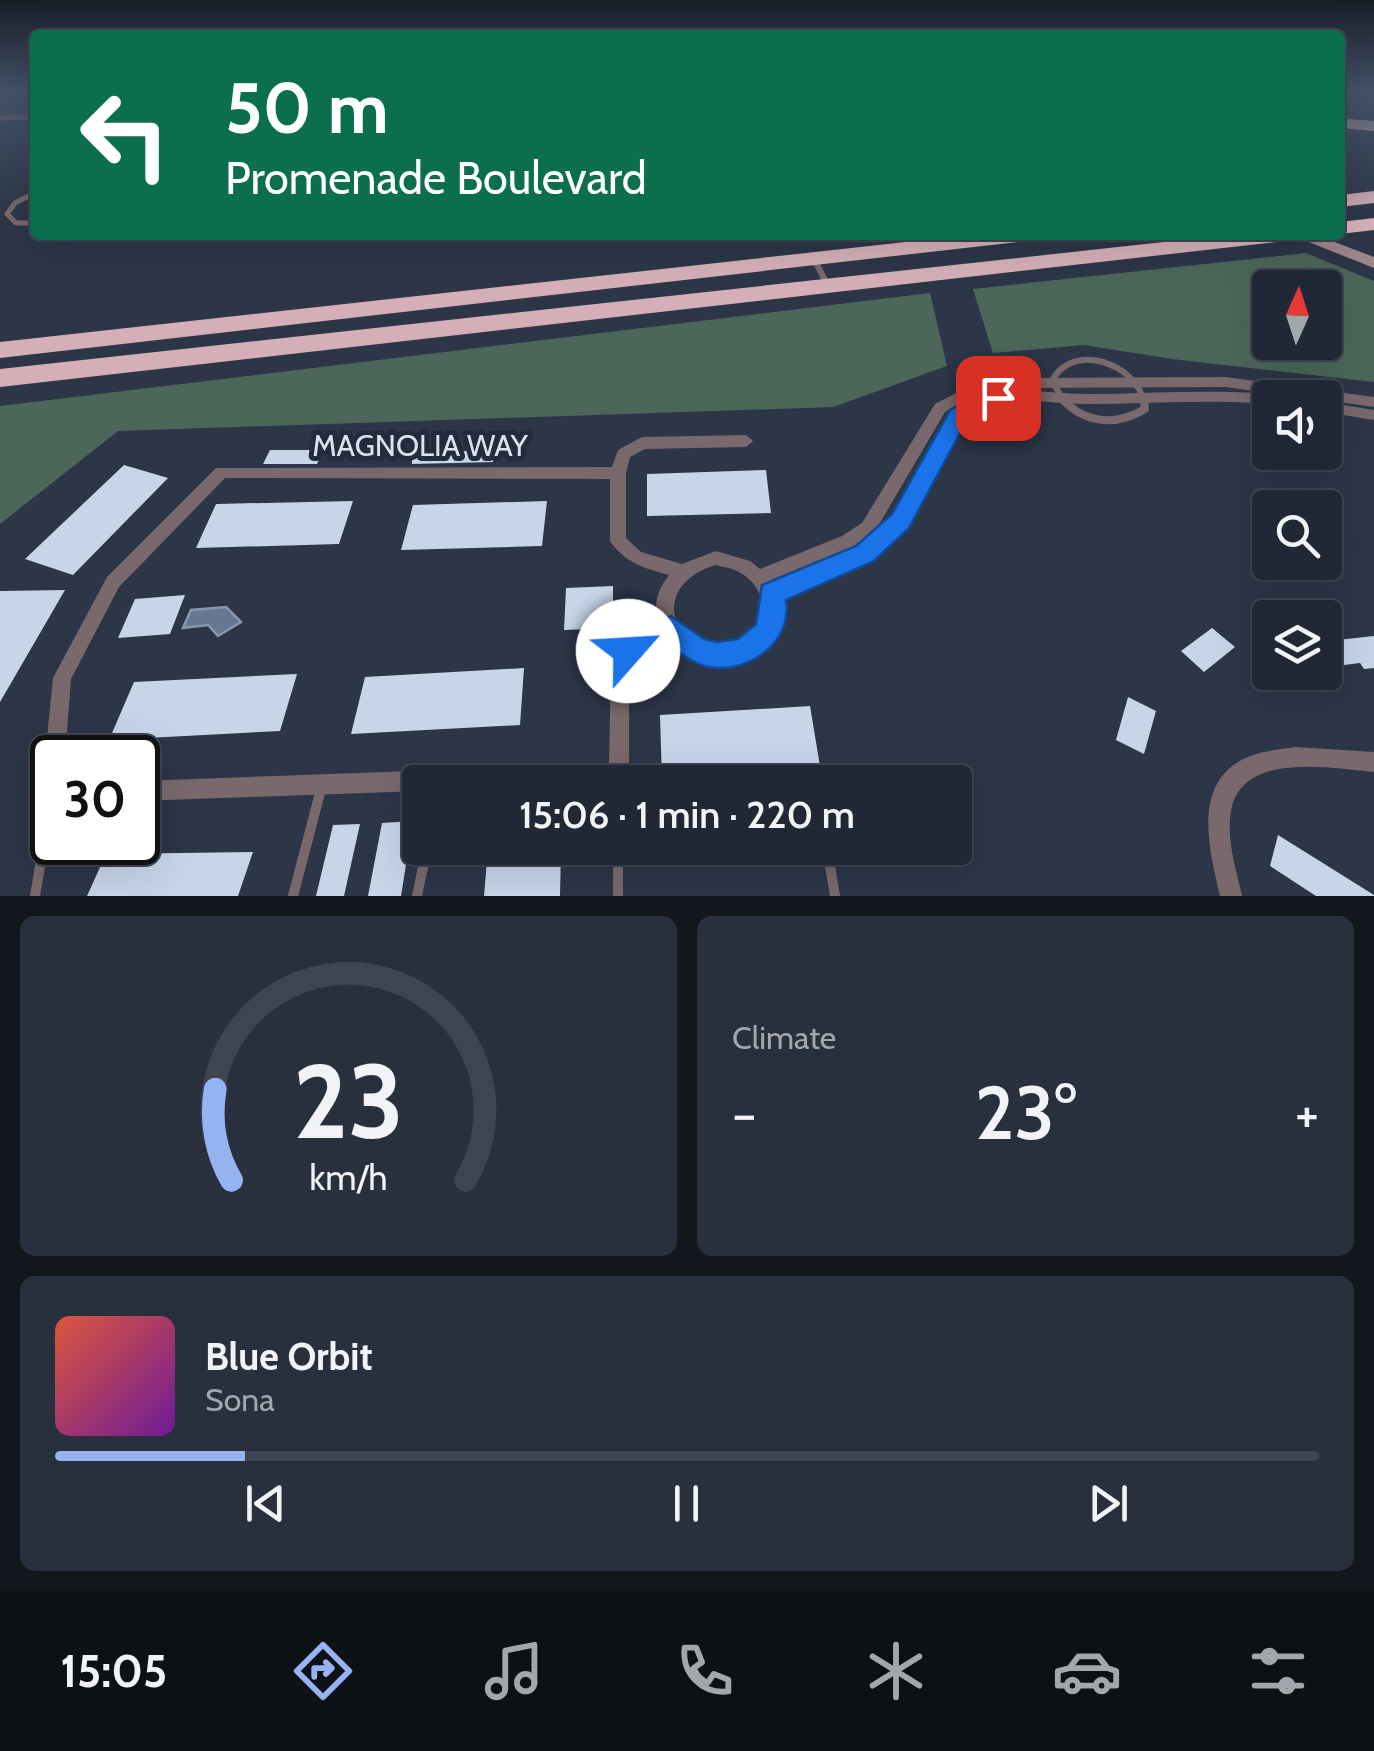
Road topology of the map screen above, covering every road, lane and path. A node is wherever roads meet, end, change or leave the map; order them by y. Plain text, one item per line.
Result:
1 (30, 196) edge
2 (1374, 198) edge
3 (1345, 201) edge
4 (30, 223) edge
5 (1374, 224) edge
6 (1345, 235) edge
7 (980, 240) edge
8 (1240, 240) edge
9 (1340, 240) edge
10 (814, 258) junction
11 (1374, 263) edge
12 (828, 286) junction
13 (0, 350) edge
14 (0, 378) edge
15 (1050, 382) junction
16 (1142, 390) junction
17 (1252, 396) edge
18 (1059, 399) junction
19 (1374, 402) edge
20 (1342, 410) edge
21 (1374, 415) edge
22 (746, 441) dead end
23 (618, 473) junction
24 (681, 571) junction
25 (761, 576) junction
26 (772, 594) junction
27 (671, 628) junction
28 (58, 735) edge
29 (1374, 762) edge
30 (619, 765) edge
31 (402, 783) edge
32 (322, 784) junction
33 (160, 790) edge
34 (40, 865) edge
35 (423, 865) edge
36 (618, 865) edge
37 (830, 865) edge
38 (35, 896) edge
39 (294, 896) edge
40 (417, 896) edge
41 (618, 896) edge
42 (835, 896) edge
43 (1231, 896) edge

1 - 4 lane
2 - 3 highway
5 - 6 highway
7 - 10 highway
8 - 12 highway
9 - 11 main road
10 - 12 lane
10 - 13 highway
12 - 14 highway
15 - 16 street
15 - 16 lane
15 - 18 lane
15 - 25 street
16 - 17 street
16 - 18 street
16 - 19 street
18 - 26 street
20 - 21 street
22 - 23 street
23 - 24 street
23 - 28 street, MAGNOLIA WAY
24 - 25 street
24 - 27 street
25 - 26 street
26 - 27 street
27 - 30 street
29 - 43 street
31 - 32 street
32 - 33 street
32 - 39 lane
34 - 38 lane
35 - 40 lane
36 - 41 lane
37 - 42 lane

